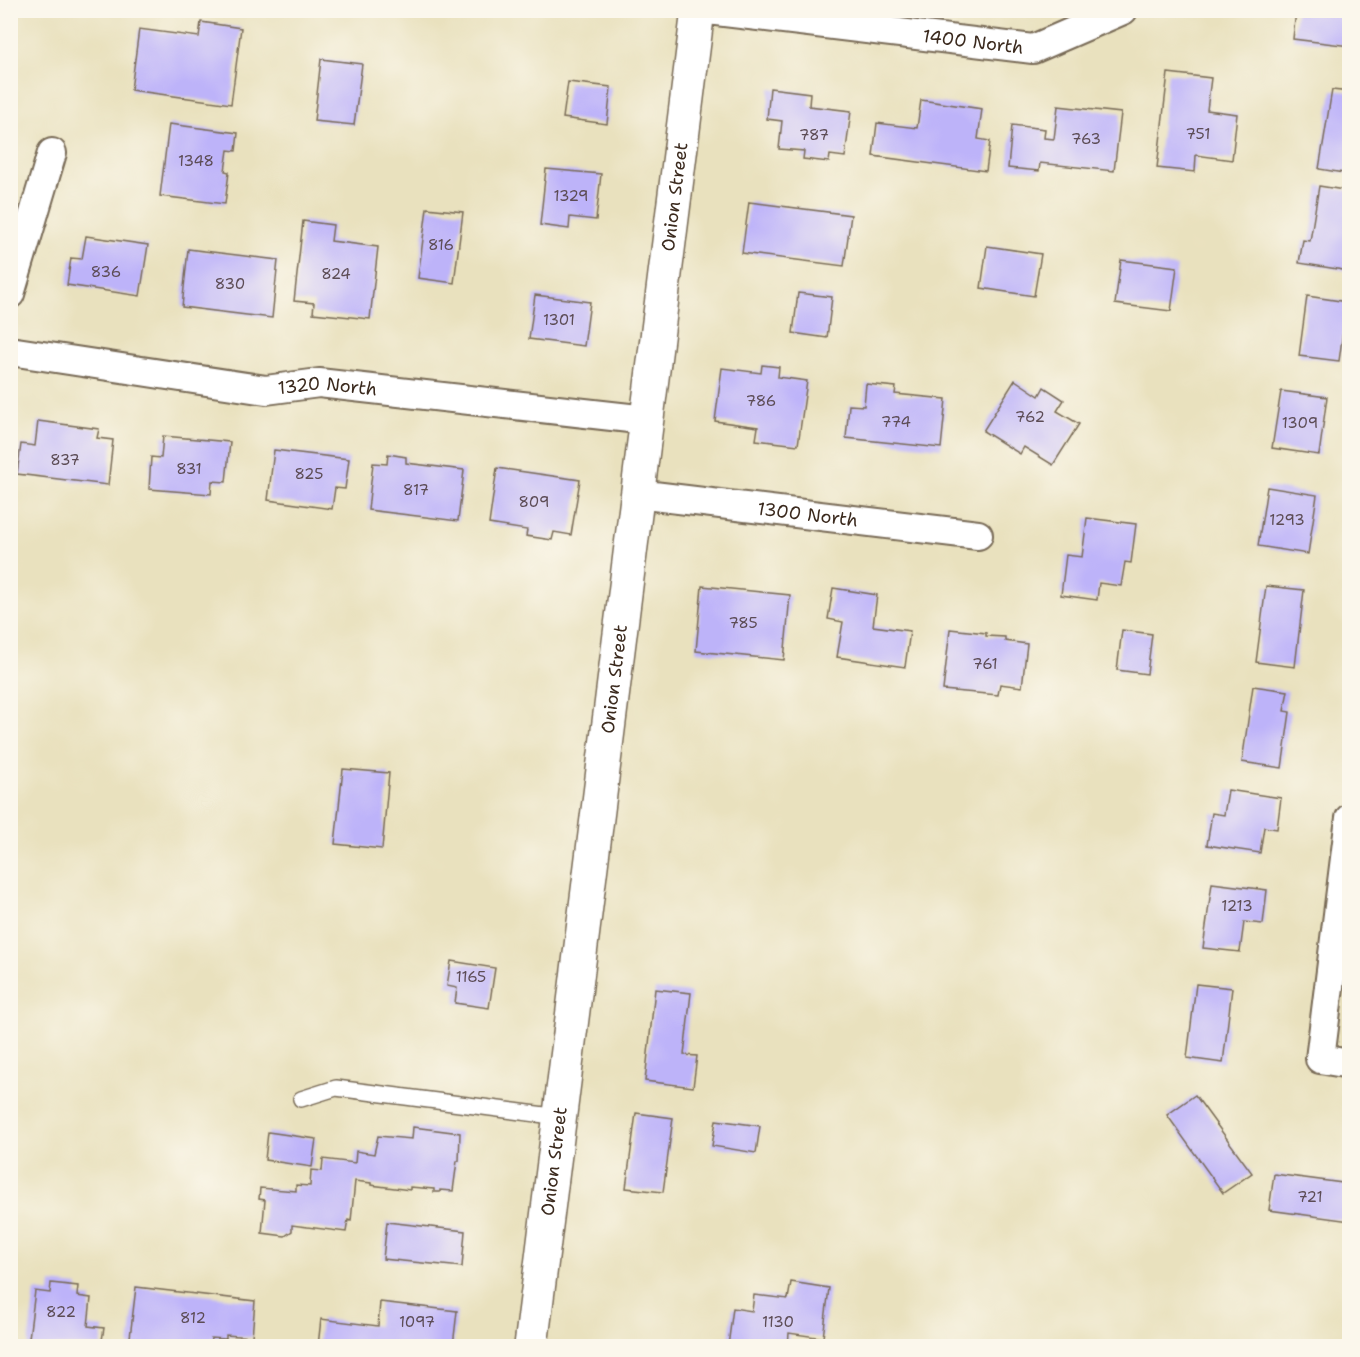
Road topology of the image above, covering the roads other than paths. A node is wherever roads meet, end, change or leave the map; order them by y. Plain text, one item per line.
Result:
1 (698, 10) edge
2 (708, 10) edge
3 (1123, 10) edge
4 (52, 153) dead end
5 (10, 294) edge
6 (10, 351) edge
7 (647, 420) junction
8 (637, 495) junction
9 (978, 535) dead end
10 (1350, 818) edge
11 (1350, 1064) edge
12 (301, 1099) dead end
13 (560, 1117) junction
14 (531, 1347) edge

1 - 7 street, Onion Street
2 - 3 street, 1400 North
4 - 5 street
6 - 7 street, 1320 North
7 - 8 street, Onion Street
8 - 9 street, 1300 North
8 - 13 street, Onion Street
10 - 11 street
12 - 13 lane
13 - 14 street, Onion Street

